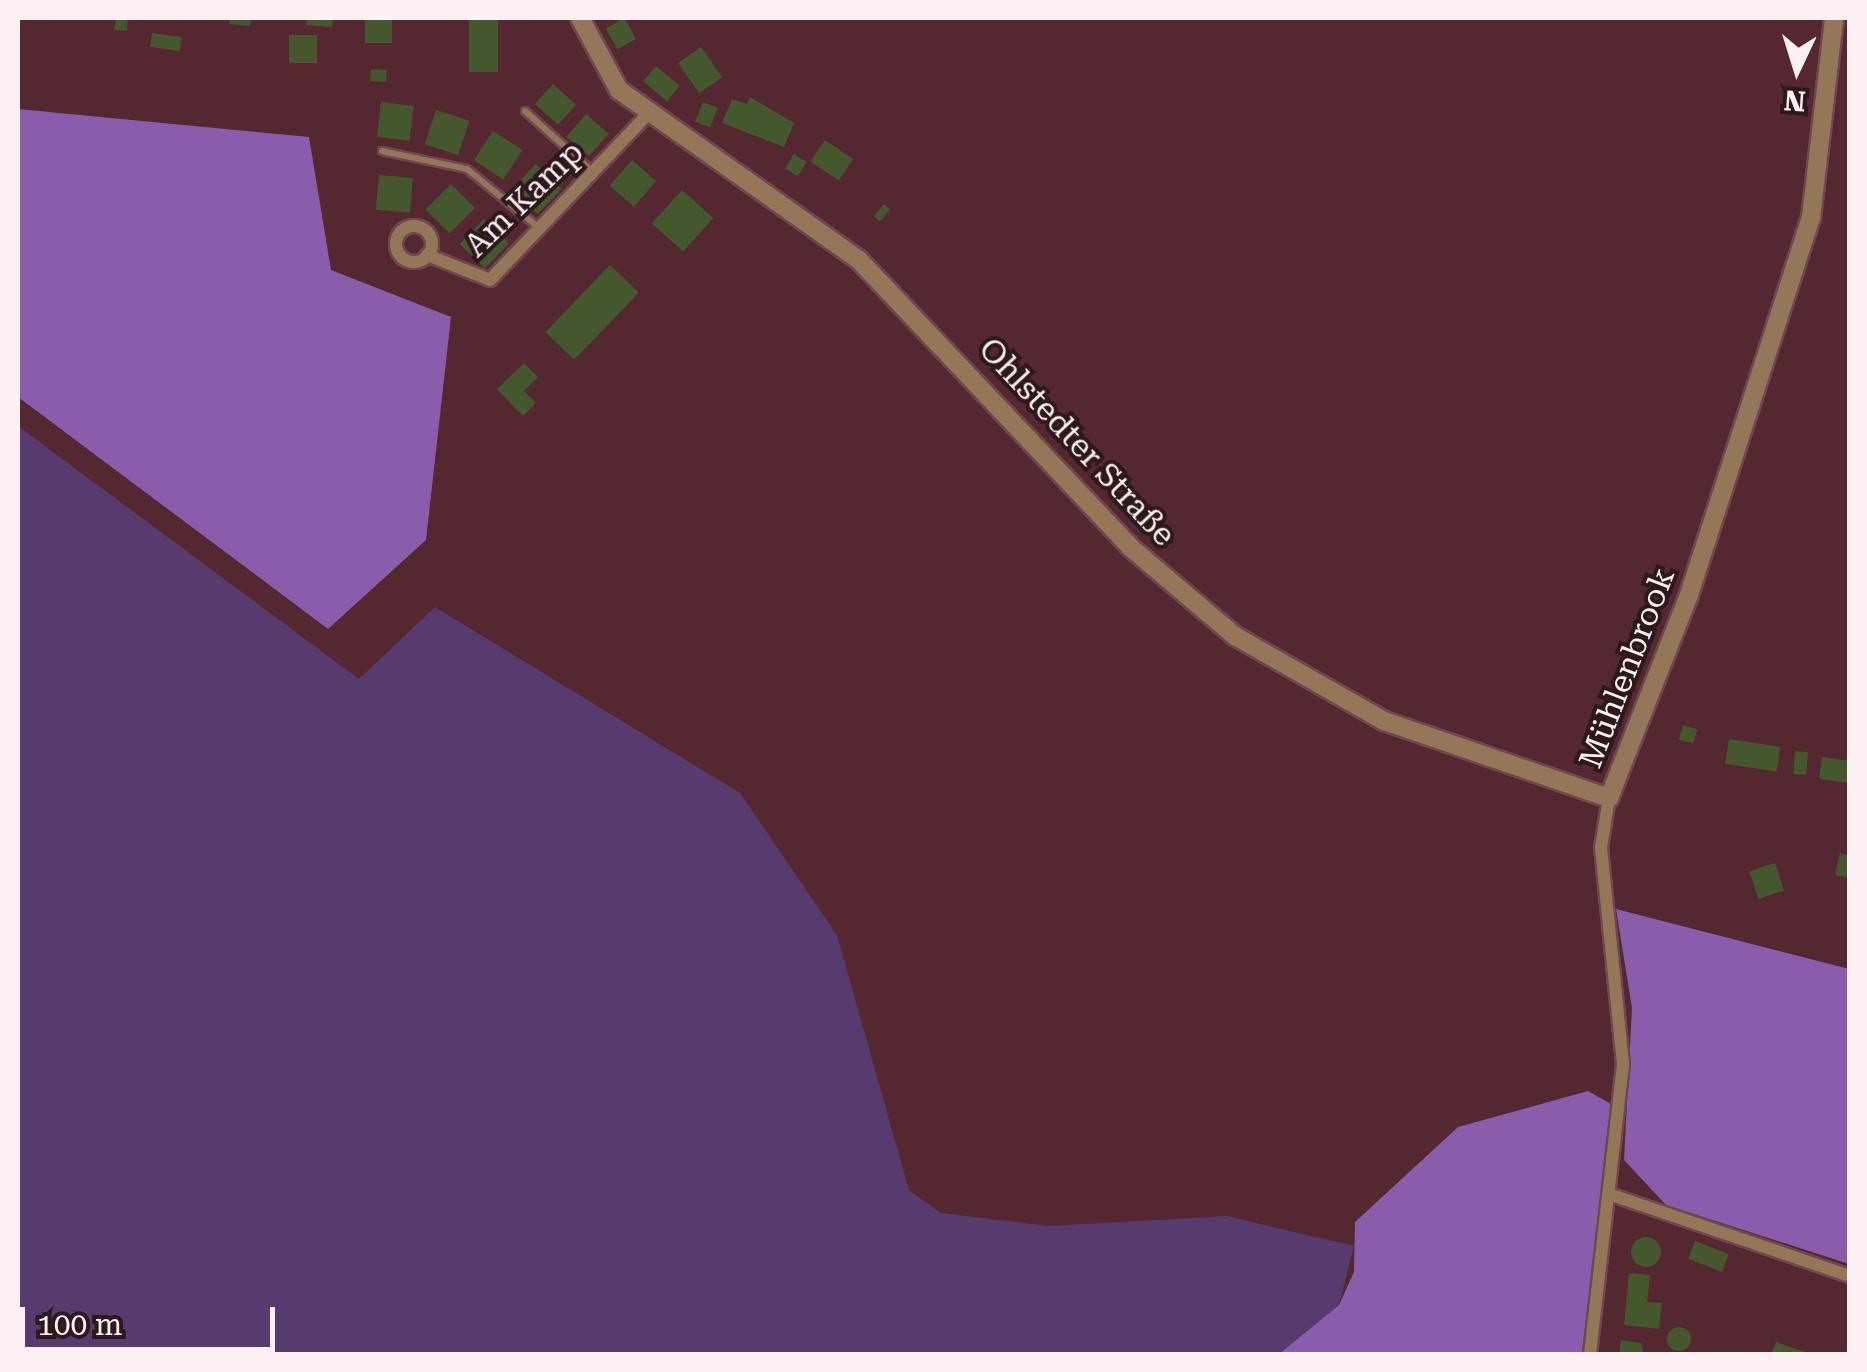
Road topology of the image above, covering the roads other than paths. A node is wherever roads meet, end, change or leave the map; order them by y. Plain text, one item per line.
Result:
1 (580, 18) edge
2 (1834, 18) edge
3 (524, 110) dead end
4 (648, 116) junction
5 (382, 152) dead end
6 (594, 172) junction
7 (540, 228) junction
8 (428, 255) dead end
9 (1608, 798) junction
10 (1612, 1194) junction
11 (1850, 1276) edge
12 (1590, 1354) edge

1 - 4 street, Ohlstedter Straße
2 - 9 street, Mühlenbrook
3 - 6 lane
4 - 6 street, Am Kamp
4 - 9 street, Ohlstedter Straße
5 - 7 lane
6 - 7 street, Am Kamp
7 - 8 street, Am Kamp
9 - 10 street, Mühlenbrook
10 - 11 street
10 - 12 street, Mühlenbrook

